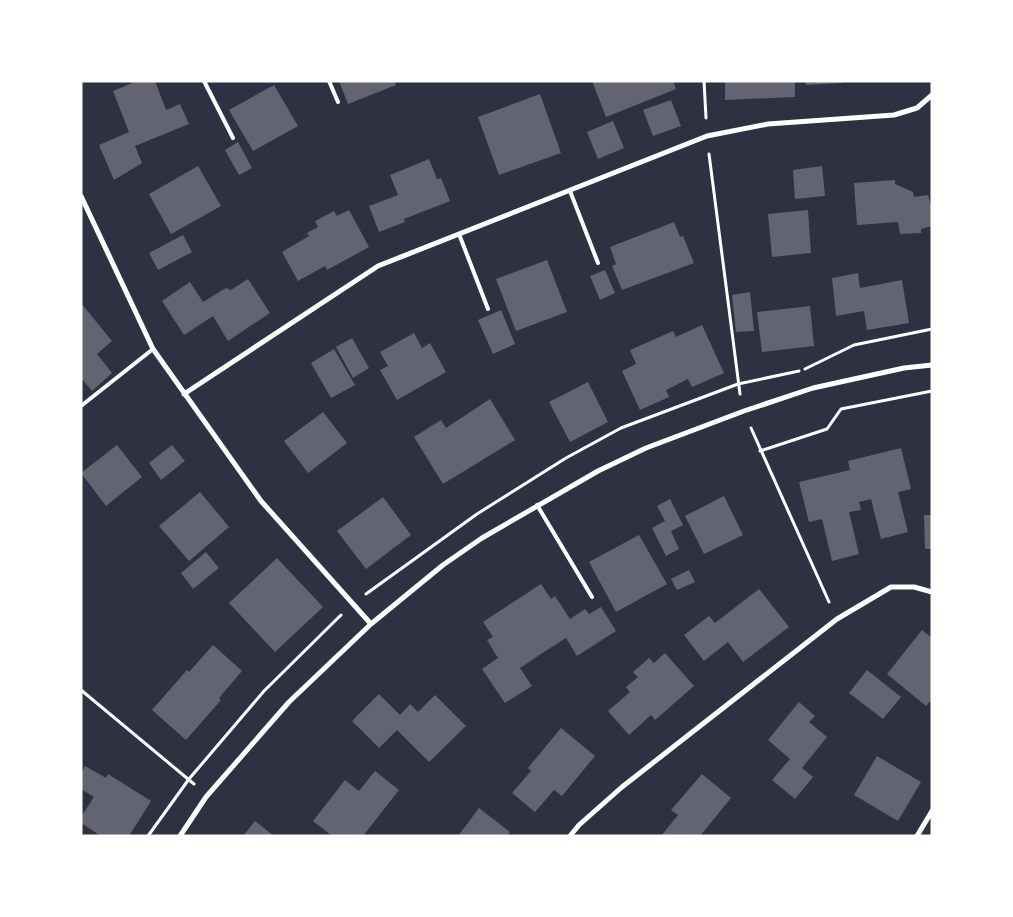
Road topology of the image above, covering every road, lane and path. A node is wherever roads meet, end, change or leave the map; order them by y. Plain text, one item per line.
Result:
1 (204, 81) edge
2 (329, 81) edge
3 (704, 81) edge
4 (932, 95) edge
5 (338, 102) dead end
6 (707, 136) junction
7 (233, 138) dead end
8 (570, 191) junction
9 (81, 196) edge
10 (459, 234) junction
11 (598, 263) dead end
12 (488, 308) dead end
13 (153, 349) junction
14 (932, 365) edge
15 (932, 391) edge
16 (184, 394) junction
17 (81, 406) edge
18 (744, 411) junction
19 (760, 451) junction
20 (537, 505) junction
21 (932, 592) edge
22 (592, 597) dead end
23 (837, 619) junction
24 (371, 624) junction
25 (81, 690) edge
26 (206, 797) junction
27 (932, 811) edge
28 (180, 836) edge
29 (570, 836) edge
30 (917, 836) edge

1 - 7 lane
2 - 5 lane
3 - 6 path
4 - 6 street
6 - 8 street
6 - 18 path
8 - 10 street
8 - 11 lane
9 - 13 street
10 - 12 lane
10 - 16 street
13 - 16 street
13 - 17 lane
14 - 18 street
15 - 19 path
16 - 24 street
18 - 19 path
18 - 20 street
19 - 23 path
20 - 22 lane
20 - 24 street
21 - 23 street
23 - 29 street
24 - 26 street
25 - 26 path
26 - 28 street
27 - 30 street

